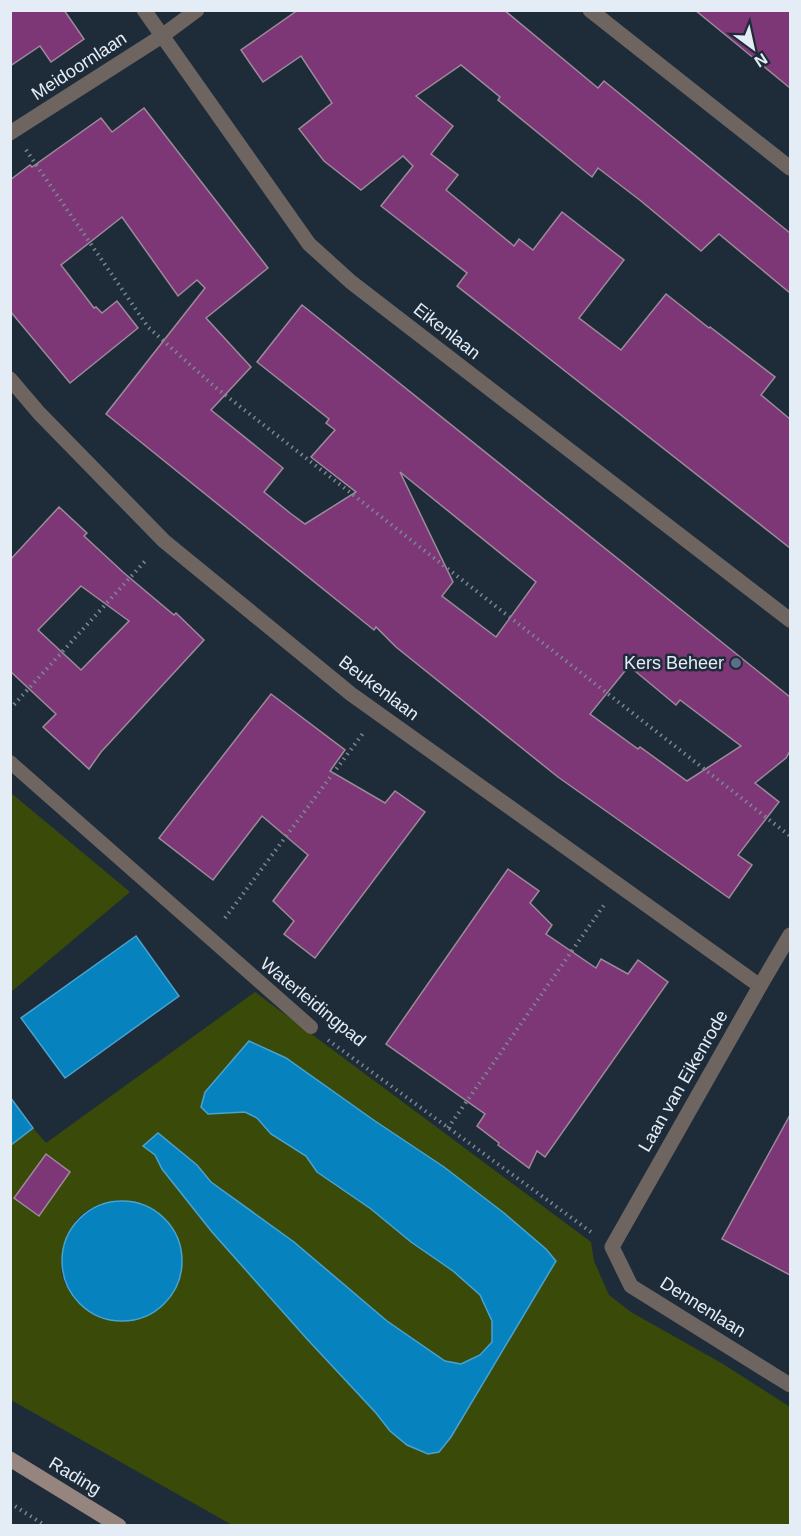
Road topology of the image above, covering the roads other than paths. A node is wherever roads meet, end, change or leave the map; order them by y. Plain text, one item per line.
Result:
1 (144, 10) edge
2 (198, 10) edge
3 (590, 10) edge
4 (162, 36) junction
5 (12, 132) edge
6 (790, 168) edge
7 (10, 379) edge
8 (790, 620) edge
9 (10, 762) edge
10 (790, 936) edge
11 (760, 986) junction
12 (311, 1027) road end
13 (612, 1247) joint
14 (790, 1385) edge
15 (10, 1459) edge
16 (119, 1526) edge

1 - 4 street, Eikenlaan
2 - 4 street, Meidoornlaan
3 - 6 street
4 - 5 street, Meidoornlaan
4 - 8 street, Eikenlaan
7 - 11 street, Beukenlaan
9 - 12 lane, Waterleidingpad
10 - 11 street, Laan van Eikenrode
11 - 13 street, Laan van Eikenrode
13 - 14 street, Dennenlaan
15 - 16 main road, Rading

